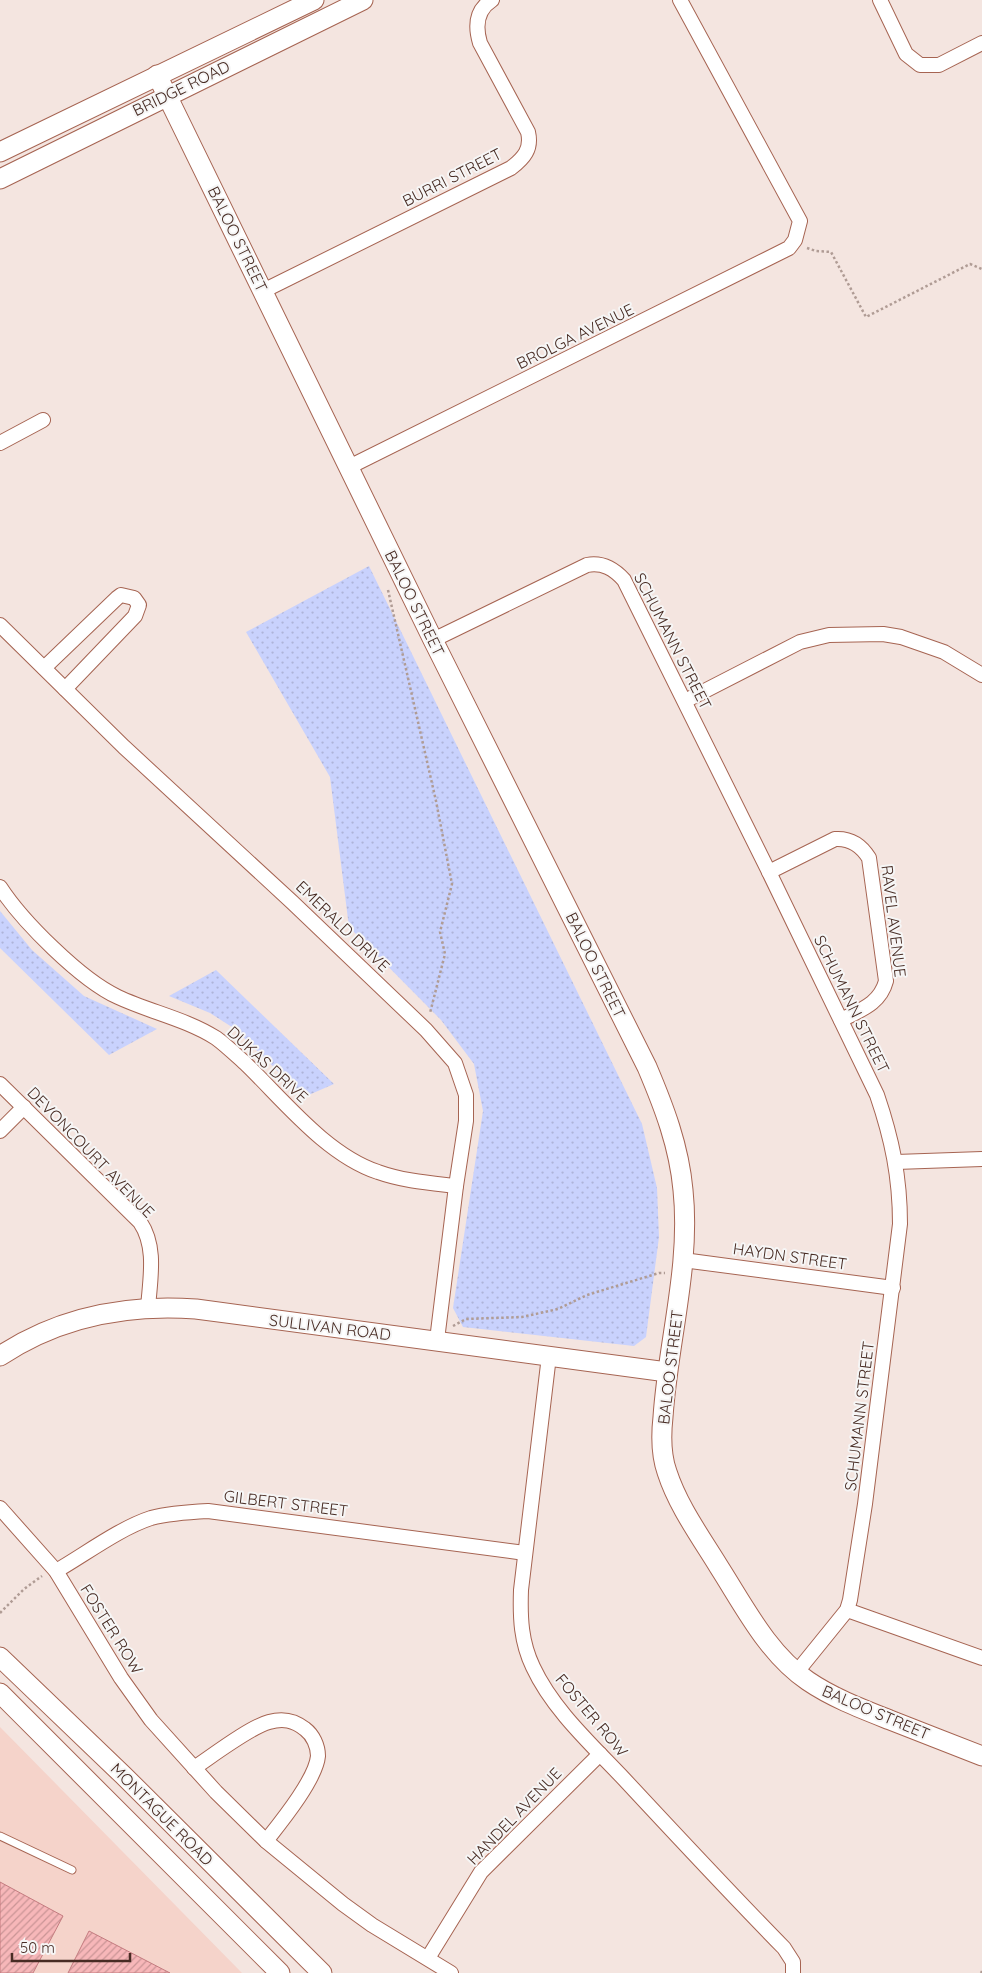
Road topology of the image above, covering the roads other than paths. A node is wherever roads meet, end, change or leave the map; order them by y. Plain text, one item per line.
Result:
1 (314, 0) edge
2 (363, 0) edge
3 (492, 0) edge
4 (680, 0) edge
5 (880, 0) edge
6 (982, 43) edge
7 (157, 76) junction
8 (167, 95) junction
9 (0, 152) edge
10 (0, 179) edge
11 (263, 291) junction
12 (43, 420) dead end
13 (0, 443) edge
14 (349, 467) junction
15 (0, 625) edge
16 (433, 640) junction
17 (44, 668) junction
18 (982, 676) edge
19 (65, 689) junction
20 (685, 701) junction
21 (769, 872) junction
22 (0, 887) edge
23 (841, 1020) junction
24 (0, 1084) edge
25 (24, 1107) junction
26 (0, 1131) edge
27 (982, 1159) edge
28 (896, 1162) junction
29 (456, 1186) junction
30 (682, 1266) junction
31 (893, 1288) junction
32 (148, 1308) junction
33 (437, 1340) junction
34 (0, 1356) edge
35 (550, 1356) junction
36 (668, 1372) junction
37 (0, 1508) edge
38 (525, 1553) junction
39 (50, 1573) junction
40 (847, 1610) junction
41 (0, 1657) edge
42 (982, 1658) edge
43 (796, 1673) junction
44 (0, 1693) edge
45 (600, 1754) junction
46 (982, 1756) edge
47 (194, 1768) junction
48 (0, 1836) edge
49 (266, 1841) junction
50 (72, 1870) dead end
51 (428, 1958) junction
52 (280, 1973) edge
53 (322, 1973) edge
54 (452, 1973) edge
55 (793, 1973) edge

1 - 7 street, BRIDGE ROAD
2 - 8 street, BRIDGE ROAD
3 - 11 street, BURRI STREET
4 - 14 street, BROLGA AVENUE
5 - 6 street
7 - 8 street, BALOO STREET
7 - 9 street, BRIDGE ROAD
8 - 10 street, BRIDGE ROAD
8 - 11 street, BALOO STREET
11 - 14 street, BALOO STREET
12 - 13 street
14 - 16 street, BALOO STREET
15 - 17 street, EMERALD DRIVE
16 - 20 street, SCHUMANN STREET
16 - 30 street, BALOO STREET
17 - 19 street, EMERALD DRIVE
17 - 19 street
18 - 20 street
19 - 29 street, EMERALD DRIVE
20 - 21 street, SCHUMANN STREET
21 - 23 street, SCHUMANN STREET
21 - 23 street, RAVEL AVENUE
22 - 29 street, DUKAS DRIVE
23 - 28 street, SCHUMANN STREET
24 - 25 street, DEVONCOURT AVENUE
25 - 26 street
25 - 32 street, DEVONCOURT AVENUE
27 - 28 street
28 - 31 street, SCHUMANN STREET
29 - 33 street, EMERALD DRIVE
30 - 31 street, HAYDN STREET
30 - 36 street, BALOO STREET
31 - 40 street, SCHUMANN STREET
32 - 33 street, SULLIVAN ROAD
32 - 34 street, SULLIVAN ROAD
33 - 35 street, SULLIVAN ROAD
35 - 36 street, SULLIVAN ROAD
35 - 38 street, FOSTER ROW
36 - 43 street, BALOO STREET
37 - 39 street, FOSTER ROW
38 - 39 street, GILBERT STREET
38 - 45 street, FOSTER ROW
39 - 47 street, FOSTER ROW
40 - 42 street
40 - 43 street, SCHUMANN STREET
41 - 53 street, MONTAGUE ROAD
43 - 46 street, BALOO STREET
44 - 52 street, MONTAGUE ROAD
45 - 51 street, HANDEL AVENUE
45 - 55 street, FOSTER ROW
47 - 49 street, FOSTER ROW
47 - 49 street
48 - 50 lane
49 - 51 street, FOSTER ROW
51 - 54 street, FOSTER ROW

